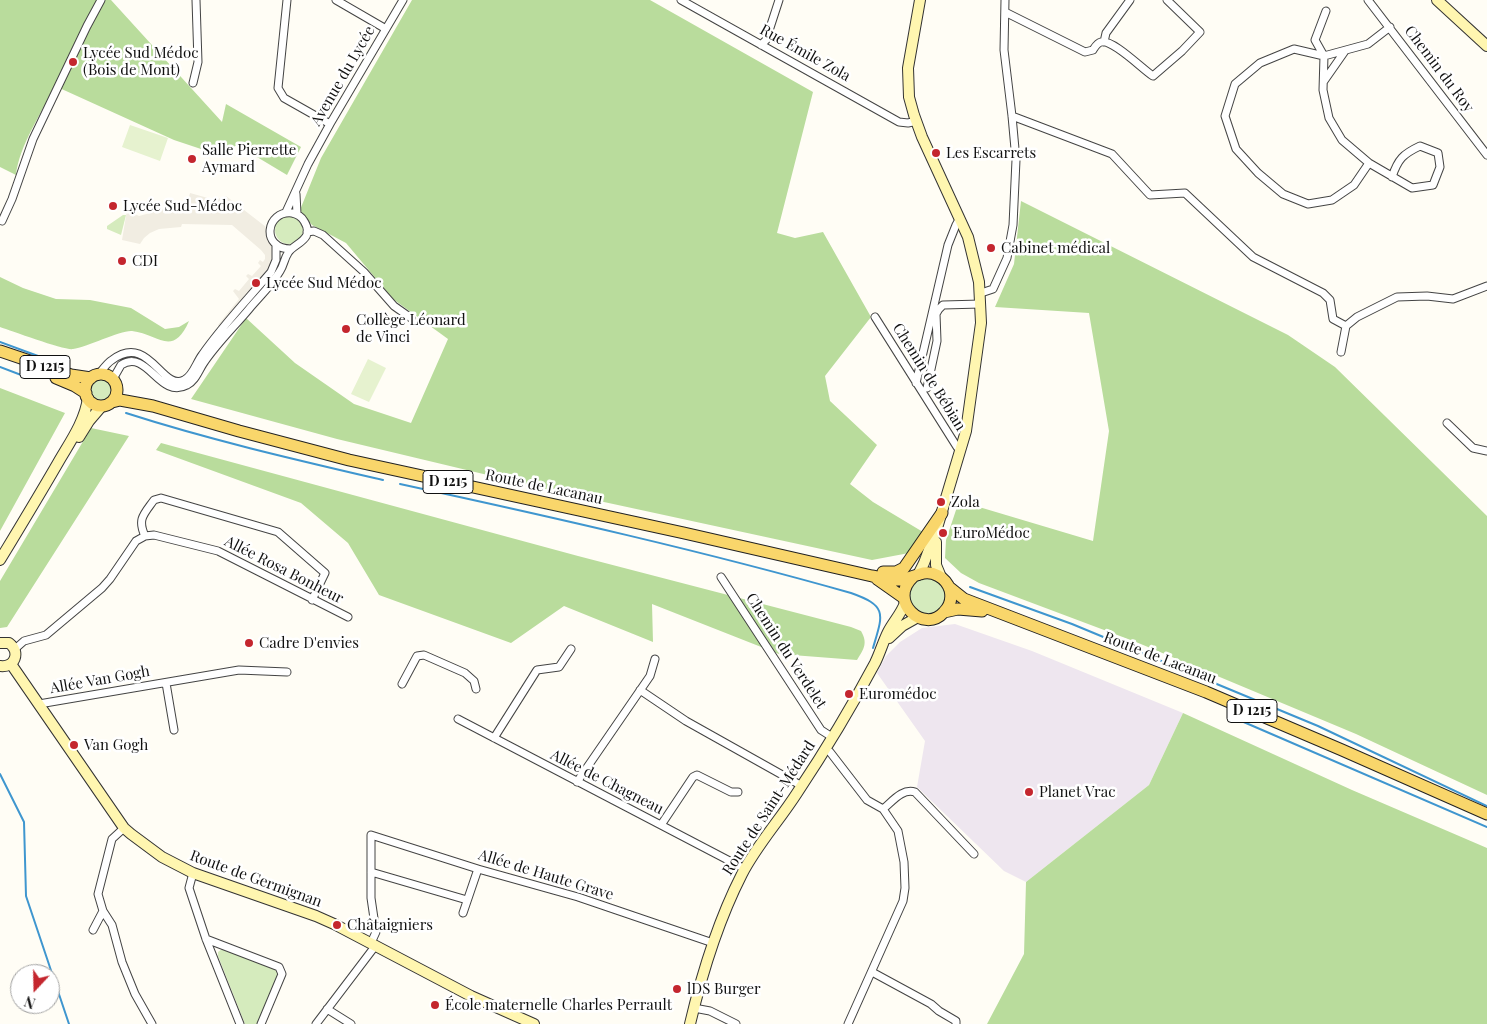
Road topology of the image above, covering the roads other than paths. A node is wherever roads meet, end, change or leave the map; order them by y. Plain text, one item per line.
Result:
1 (101, 0) edge
2 (196, 0) edge
3 (287, 0) edge
4 (336, 0) edge
5 (403, 0) edge
6 (681, 0) edge
7 (779, 0) edge
8 (920, 0) edge
9 (1005, 0) edge
10 (1130, 0) edge
11 (1168, 0) edge
12 (1368, 0) edge
13 (1437, 0) edge
14 (1326, 10) dead end
15 (1005, 12) junction
16 (1390, 27) junction
17 (386, 29) junction
18 (1104, 42) junction
19 (761, 45) junction
20 (1487, 46) edge
21 (1345, 50) junction
22 (1324, 56) junction
23 (1323, 82) junction
24 (193, 83) dead end
25 (1012, 116) junction
26 (917, 121) junction
27 (330, 124) junction
28 (1487, 155) edge
29 (1369, 163) junction
30 (1392, 178) junction
31 (296, 194) junction
32 (286, 212) junction
33 (297, 214) junction
34 (960, 218) junction
35 (2, 221) dead end
36 (307, 232) junction
37 (276, 245) junction
38 (291, 249) junction
39 (1487, 286) edge
40 (980, 292) junction
41 (981, 304) junction
42 (875, 317) dead end
43 (411, 318) dead end
44 (1346, 326) junction
45 (0, 351) edge
46 (1341, 352) dead end
47 (0, 359) edge
48 (95, 376) junction
49 (115, 383) junction
50 (916, 383) junction
51 (927, 388) dead end
52 (87, 396) junction
53 (106, 405) junction
54 (153, 406) junction
55 (1447, 423) dead end
56 (961, 450) junction
57 (1487, 451) edge
58 (40, 496) junction
59 (942, 513) junction
60 (937, 528) junction
61 (145, 536) junction
62 (0, 560) edge
63 (814, 562) junction
64 (872, 576) junction
65 (915, 576) junction
66 (721, 577) dead end
67 (941, 577) junction
68 (949, 586) junction
69 (312, 600) junction
70 (905, 600) junction
71 (944, 612) junction
72 (348, 617) dead end
73 (918, 617) junction
74 (1013, 618) junction
75 (0, 643) edge
76 (883, 644) junction
77 (15, 649) junction
78 (571, 649) dead end
79 (655, 659) dead end
80 (12, 664) junction
81 (0, 666) edge
82 (287, 672) dead end
83 (166, 683) junction
84 (402, 684) dead end
85 (476, 689) dead end
86 (640, 690) junction
87 (39, 704) junction
88 (458, 719) dead end
89 (174, 730) dead end
90 (832, 737) junction
91 (494, 738) junction
92 (826, 748) junction
93 (577, 782) junction
94 (802, 786) junction
95 (738, 792) dead end
96 (883, 809) junction
97 (1487, 814) edge
98 (661, 825) junction
99 (124, 828) junction
100 (974, 854) dead end
101 (478, 869) junction
102 (745, 869) junction
103 (371, 872) junction
104 (193, 873) junction
105 (467, 900) junction
106 (102, 911) junction
107 (463, 913) dead end
108 (93, 930) dead end
109 (206, 939) junction
110 (713, 943) junction
111 (374, 944) junction
112 (872, 972) junction
113 (694, 1008) junction
114 (327, 1009) junction
115 (152, 1024) edge
116 (240, 1024) edge
117 (261, 1024) edge
118 (316, 1024) edge
119 (350, 1024) edge
120 (534, 1024) edge
121 (690, 1024) edge
122 (736, 1024) edge
123 (848, 1024) edge
124 (956, 1024) edge

1 - 35 street
2 - 24 street
3 - 27 street
4 - 17 street
5 - 17 street, Avenue du Lycée
6 - 19 street, Rue Émile Zola
7 - 19 street
8 - 26 street
9 - 15 street
10 - 18 street
11 - 18 street
12 - 16 street, Chemin du Roy
13 - 20 street
14 - 22 street
15 - 18 street
15 - 25 street
16 - 21 street
16 - 28 street, Chemin du Roy
17 - 27 street, Avenue du Lycée
19 - 26 street, Rue Émile Zola
21 - 22 street
21 - 23 street
22 - 23 street
22 - 29 street
23 - 29 street
25 - 40 street
25 - 44 street
26 - 34 street
27 - 31 street, Avenue du Lycée
29 - 30 street
30 - 30 street
31 - 32 street, Avenue du Lycée
31 - 33 street, Avenue du Lycée
32 - 33 street
32 - 37 street
33 - 36 street
34 - 40 street
34 - 50 street
36 - 38 street
36 - 43 street
37 - 38 street
37 - 48 street
38 - 49 street
39 - 44 street
40 - 41 street
41 - 51 street
41 - 56 street
42 - 50 street, Chemin de Bébian
44 - 46 street
45 - 48 main road, D 1215
47 - 52 main road, D 1215
48 - 49 main road
48 - 52 main road
49 - 53 main road
49 - 54 main road, Route de Lacanau / D 1215
50 - 56 street, Chemin de Bébian
52 - 53 main road
52 - 58 street
53 - 54 main road, Route de Lacanau / D 1215
53 - 58 street
54 - 63 main road, Route de Lacanau / D 1215
55 - 57 street
56 - 59 street
58 - 62 street
59 - 60 street
59 - 63 main road
60 - 65 street
60 - 67 street
61 - 69 street, Allée Rosa Bonheur
61 - 69 street
61 - 77 street
63 - 64 main road, Route de Lacanau / D 1215
64 - 65 main road, Route de Lacanau / D 1215
64 - 70 main road, Route de Lacanau / D 1215
65 - 67 main road, Route de Lacanau
65 - 70 main road
66 - 90 street, Chemin du Verdelet
67 - 68 main road, Route de Lacanau
68 - 71 main road
68 - 74 main road, Route de Lacanau / D 1215
69 - 72 street, Allée Rosa Bonheur
70 - 73 main road, Route de Lacanau
70 - 76 street, Route de Saint-Médard
71 - 73 main road, Route de Lacanau
71 - 74 main road, Route de Lacanau / D 1215
73 - 76 street, Route de Saint-Médard
74 - 97 main road, Route de Lacanau / D 1215
75 - 77 street
76 - 90 street, Route de Saint-Médard
77 - 80 street
78 - 91 street
79 - 86 street
80 - 81 street
80 - 87 street, Route de Germignan
82 - 83 street, Allée Van Gogh
83 - 87 street, Allée Van Gogh
83 - 89 street, Allée Van Gogh
84 - 85 street
86 - 93 street
86 - 94 street
87 - 99 street, Route de Germignan
88 - 91 street, Allée de Chagneau
90 - 92 street, Route de Saint-Médard
91 - 93 street, Allée de Chagneau
92 - 94 street, Route de Saint-Médard
92 - 96 street
93 - 98 street, Allée de Chagneau
94 - 102 street, Route de Saint-Médard
95 - 98 street
96 - 100 street
96 - 112 street
98 - 102 street, Allée de Chagneau
99 - 104 street, Route de Germignan
99 - 106 street
101 - 103 street, Allée de Haute Grave
101 - 105 street
101 - 110 street, Allée de Haute Grave
102 - 110 street, Route de Saint-Médard
103 - 105 street
103 - 111 street
104 - 109 street
104 - 111 street, Route de Germignan
105 - 107 street
106 - 108 street
106 - 115 street
109 - 116 street
109 - 117 street
110 - 113 street, Route de Saint-Médard
111 - 114 street
111 - 120 street, Route de Germignan
112 - 123 street
112 - 124 street
113 - 121 street, Route de Saint-Médard
113 - 122 street
114 - 118 street
114 - 119 street

